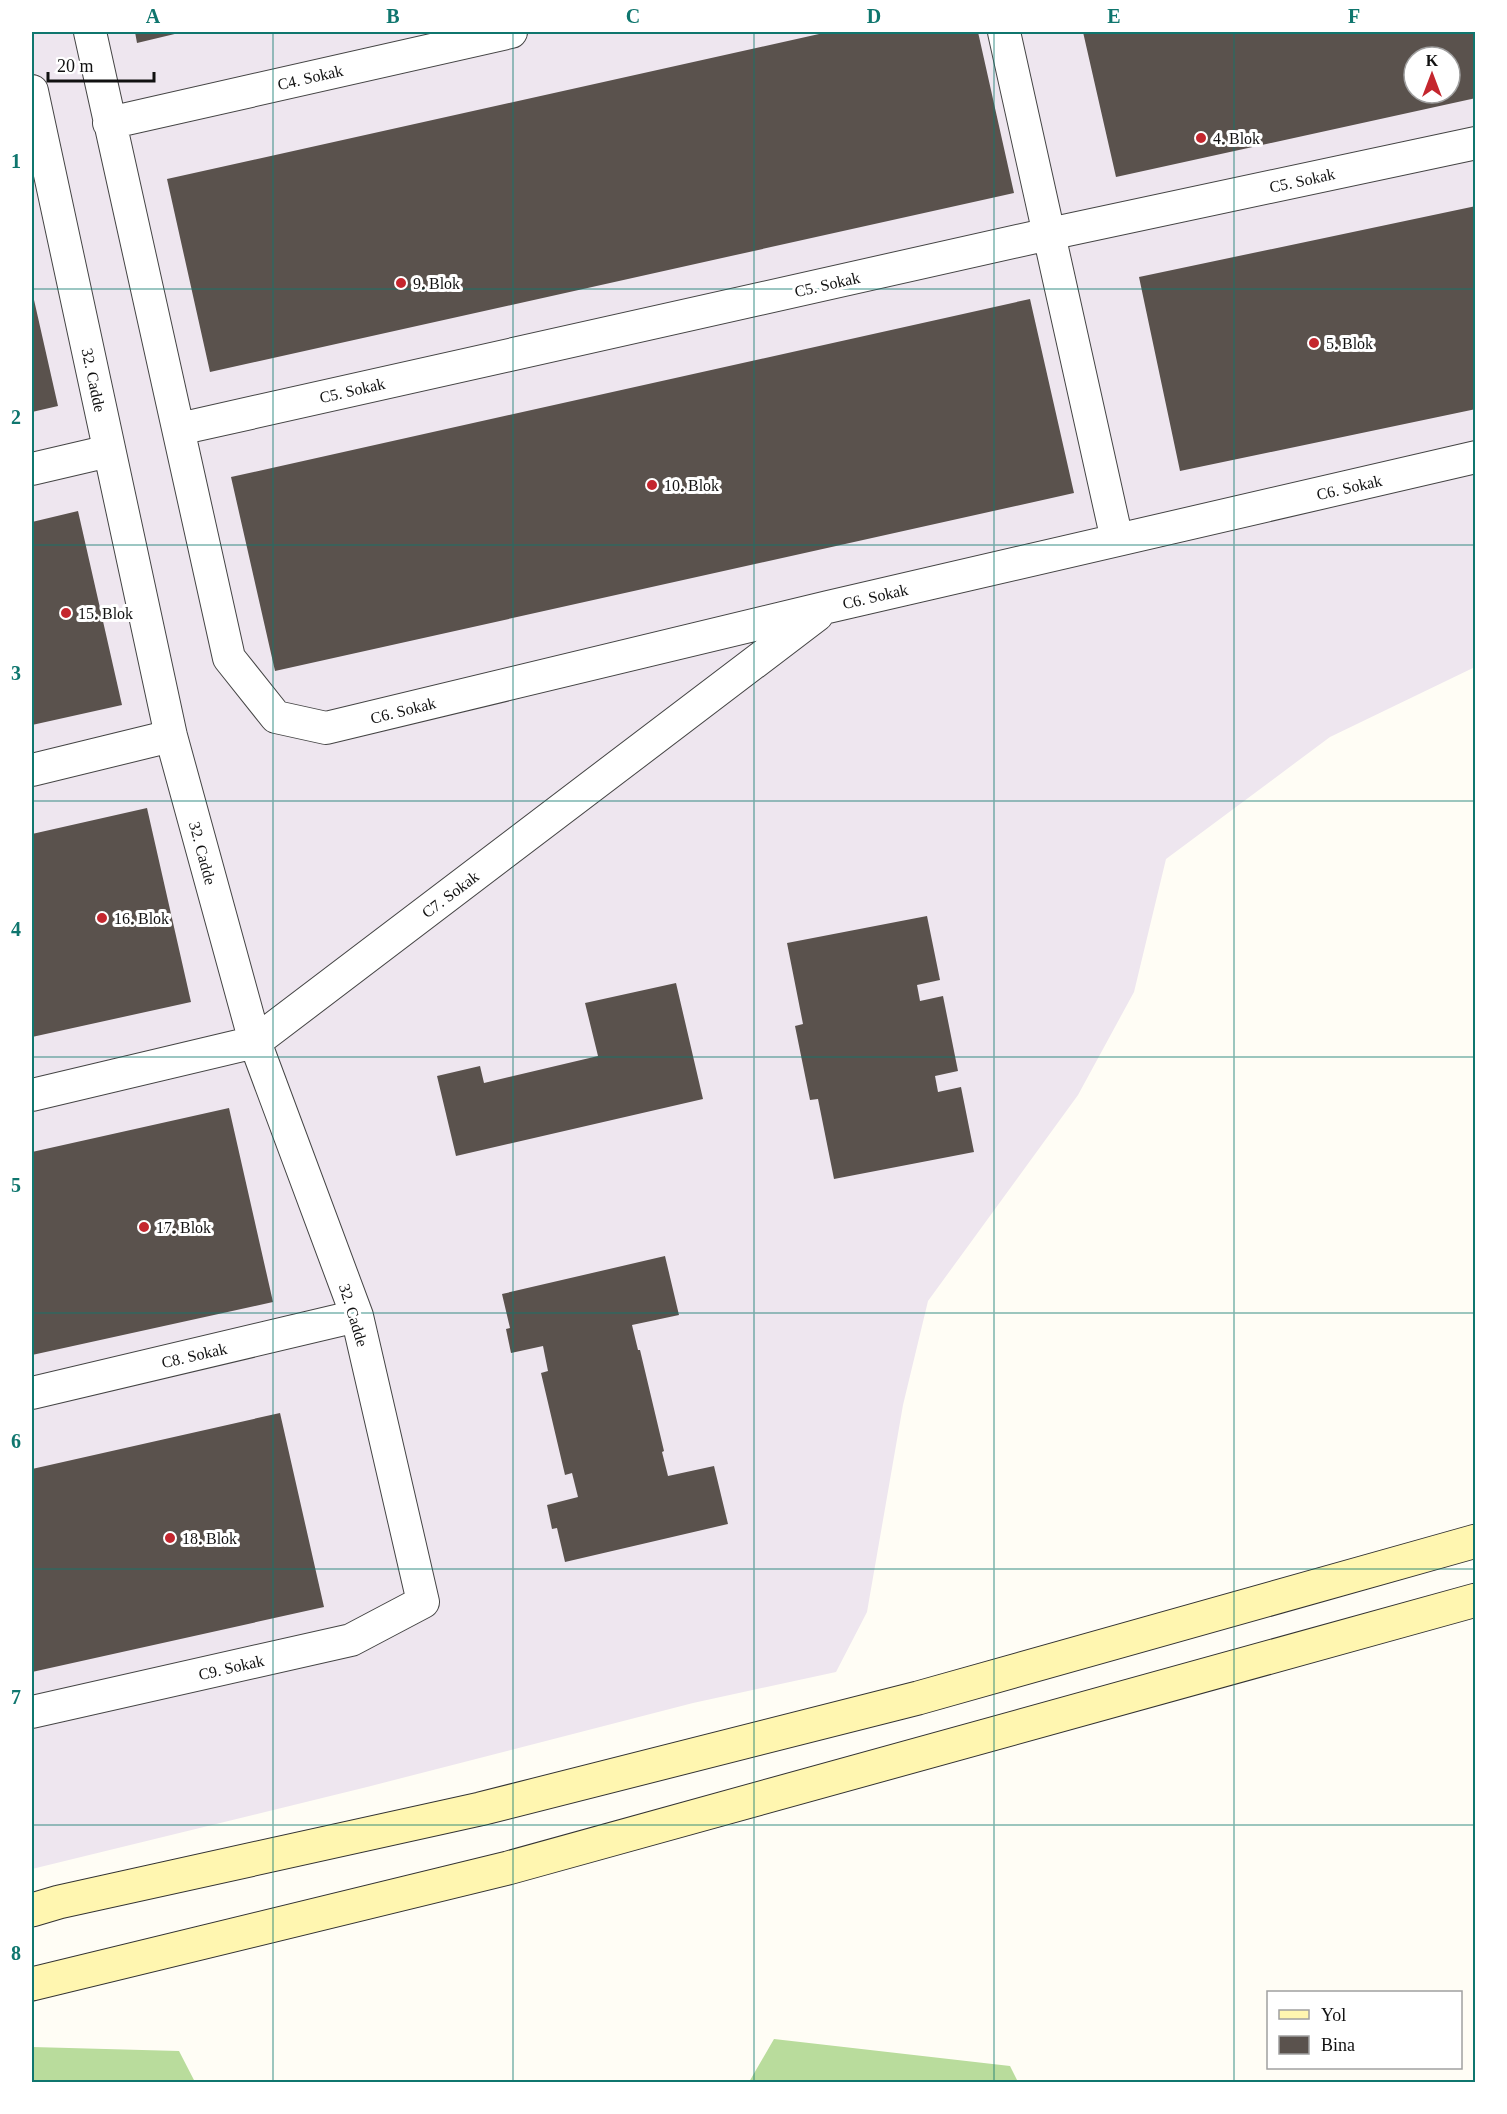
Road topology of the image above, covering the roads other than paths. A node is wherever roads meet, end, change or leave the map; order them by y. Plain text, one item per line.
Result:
1 (90, 32) edge
2 (511, 32) edge
3 (1004, 32) edge
4 (32, 91) edge
5 (109, 123) junction
6 (37, 139) edge
7 (1476, 143) edge
8 (1049, 234) junction
9 (179, 429) junction
10 (108, 451) junction
11 (1476, 457) edge
12 (32, 469) edge
13 (1117, 540) junction
14 (828, 607) junction
15 (171, 736) junction
16 (32, 770) edge
17 (255, 1042) junction
18 (32, 1095) edge
19 (357, 1316) junction
20 (32, 1393) edge
21 (1476, 1541) edge
22 (1476, 1600) edge
23 (423, 1602) joint
24 (32, 1712) edge
25 (32, 1910) edge
26 (32, 1983) edge

1 - 5 street
2 - 5 street, C4. Sokak
3 - 8 street
4 - 6 street, 32. Cadde
5 - 9 street
6 - 10 street, 32. Cadde
7 - 8 street, C5. Sokak
8 - 9 street, C5. Sokak
8 - 13 street
9 - 14 street, C6. Sokak
10 - 12 street
10 - 15 street, 32. Cadde
11 - 13 street, C6. Sokak
13 - 14 street, C6. Sokak
14 - 17 street, C7. Sokak
15 - 16 street
15 - 17 street, 32. Cadde
17 - 18 street, C7. Sokak
17 - 19 street, 32. Cadde
19 - 20 street, C8. Sokak
19 - 23 street, 32. Cadde
21 - 25 main road
22 - 26 main road
23 - 24 street, C9. Sokak

